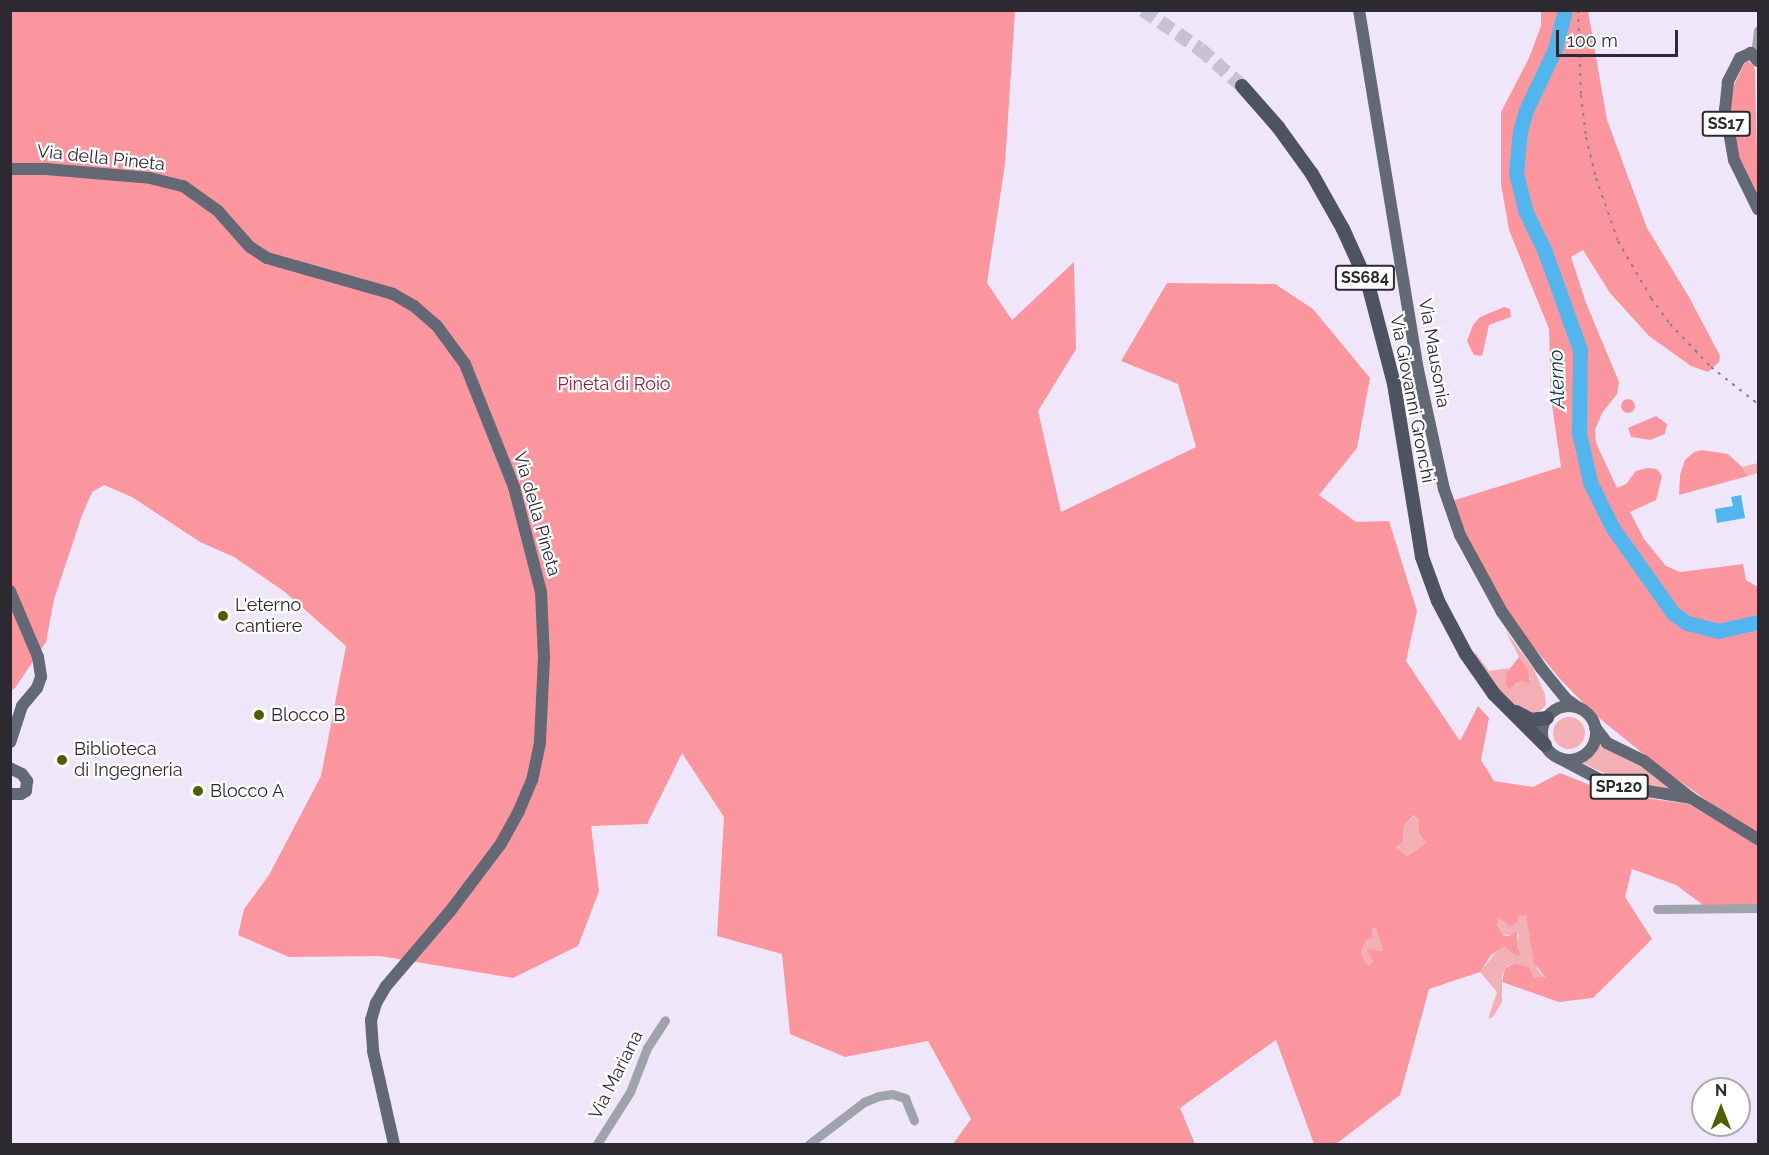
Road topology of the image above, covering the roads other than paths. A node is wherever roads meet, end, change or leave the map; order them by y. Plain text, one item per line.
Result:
1 (1359, 10) edge
2 (1758, 30) edge
3 (1757, 58) edge
4 (1242, 86) tunnel mouth
5 (10, 169) edge
6 (1758, 208) edge
7 (10, 591) edge
8 (1478, 672) junction
9 (1547, 676) junction
10 (1579, 708) junction
11 (1550, 715) junction
12 (1595, 727) junction
13 (10, 742) edge
14 (1550, 750) junction
15 (12, 770) edge
16 (10, 794) edge
17 (1691, 798) junction
18 (1758, 839) edge
19 (1758, 908) edge
20 (1658, 909) dead end
21 (665, 1020) dead end
22 (914, 1120) dead end
23 (394, 1144) edge
24 (597, 1144) edge
25 (809, 1144) edge

1 - 9 main road, Via Mausonia
2 - 3 street
3 - 6 main road, SS17
4 - 8 highway, Via Giovanni Gronchi / SS684
5 - 23 main road, Via della Pineta
7 - 13 main road
8 - 11 highway, Via Giovanni Gronchi / SS684
8 - 14 highway, Via Giovanni Gronchi / SS684
9 - 10 main road, Via Mausonia
9 - 11 main road, Via Mausonia
10 - 11 main road
10 - 12 main road
11 - 14 main road
12 - 14 main road
12 - 17 main road, SP120
14 - 17 main road, SP120
15 - 16 main road
17 - 18 main road, SP120
19 - 20 street
21 - 24 street, Via Mariana
22 - 25 street

